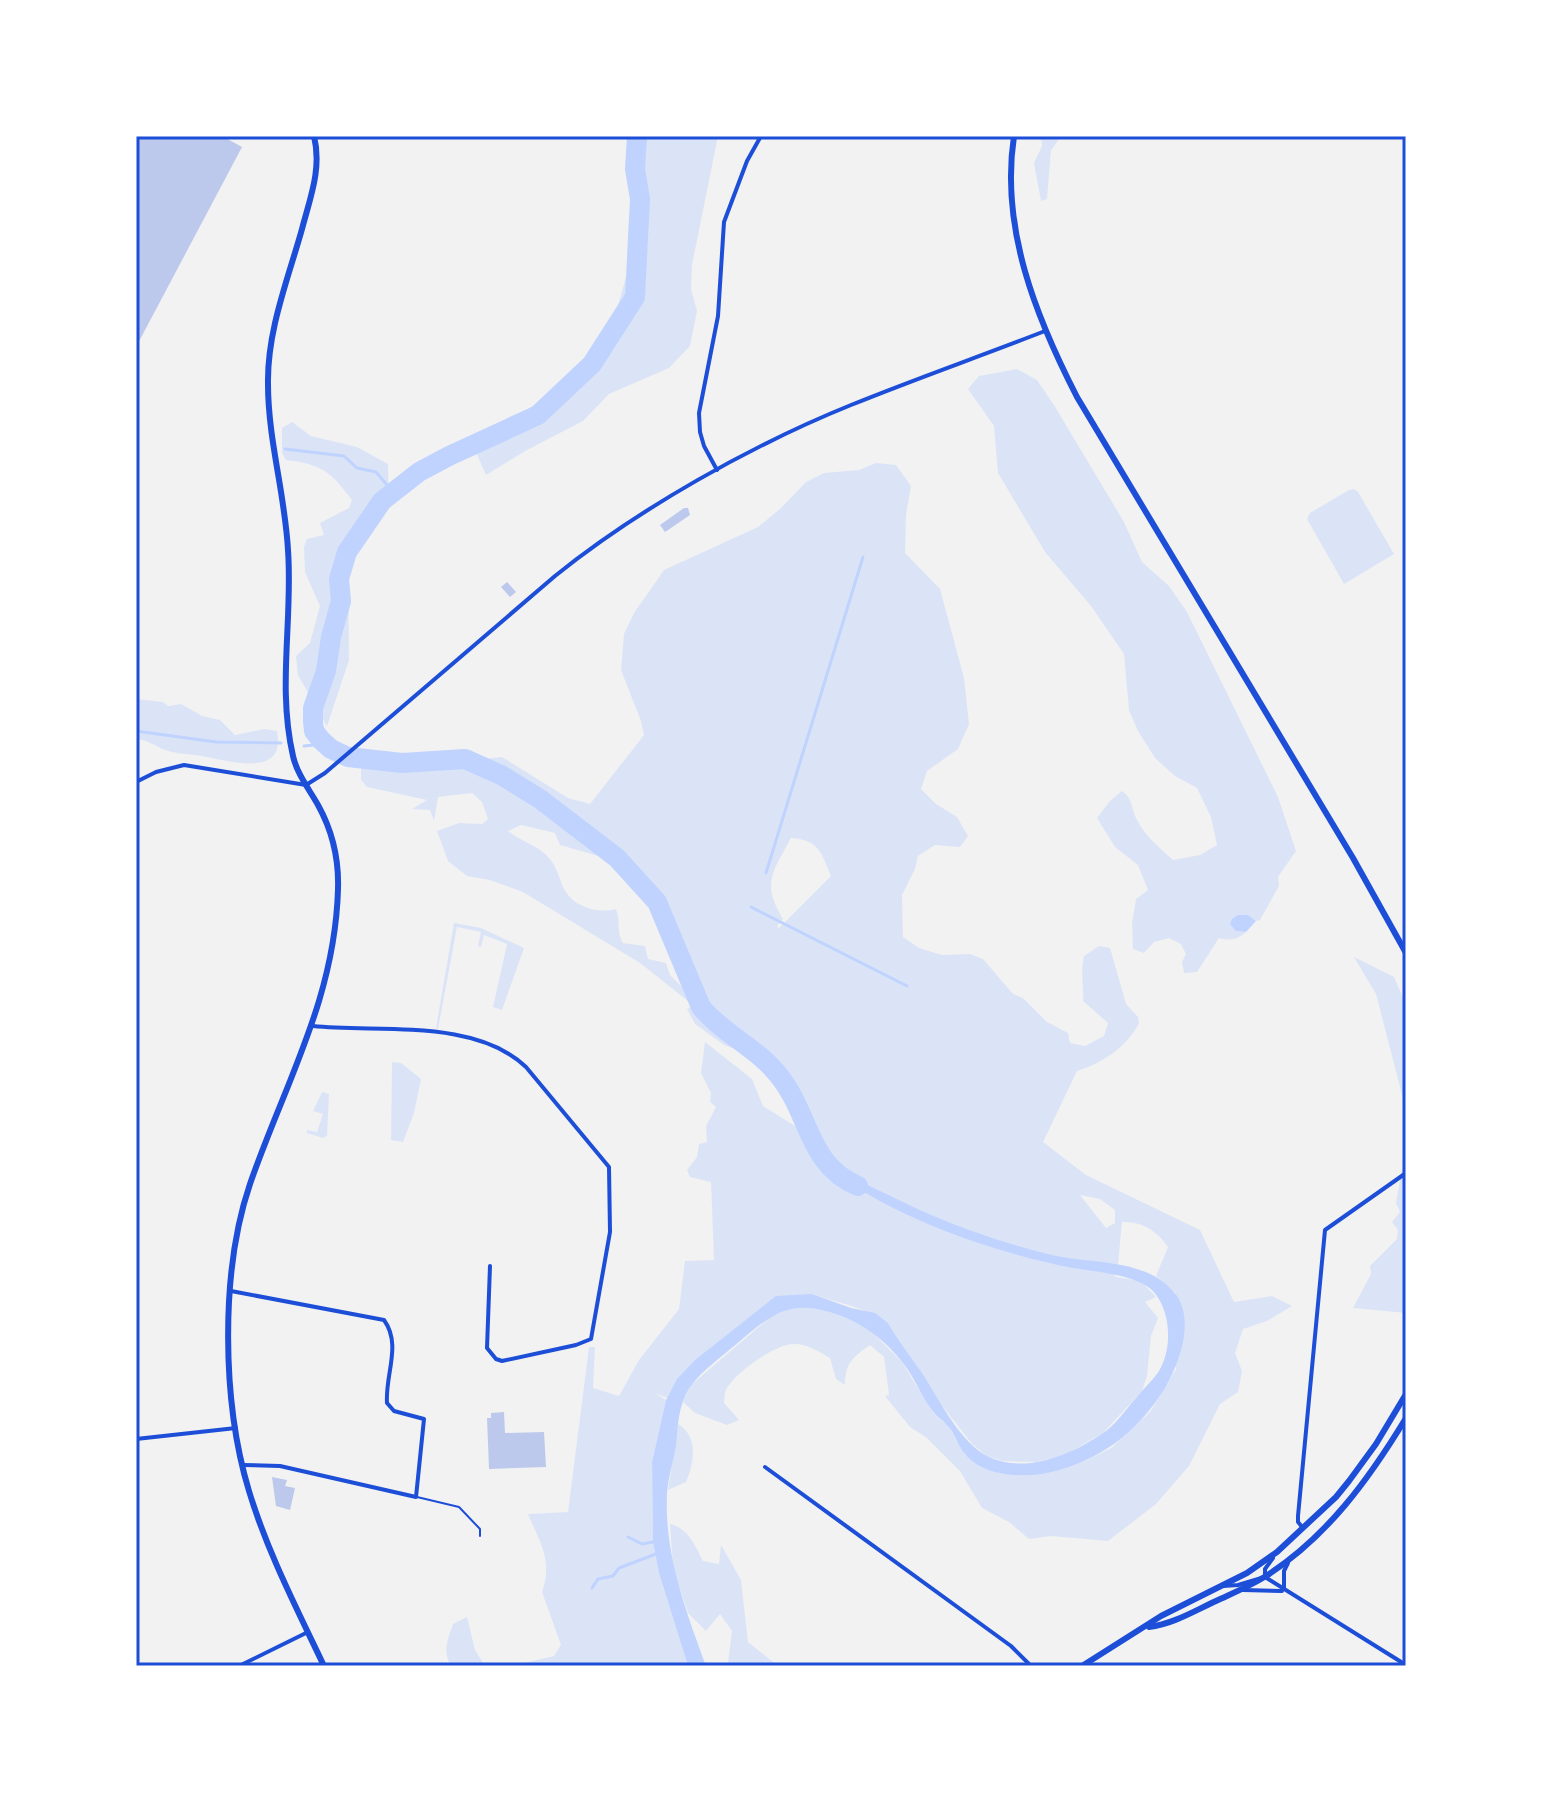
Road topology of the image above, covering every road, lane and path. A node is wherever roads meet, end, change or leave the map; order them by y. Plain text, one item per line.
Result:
1 (314, 136) edge
2 (761, 136) edge
3 (1014, 136) edge
4 (1045, 331) junction
5 (717, 470) junction
6 (136, 782) edge
7 (306, 785) junction
8 (1406, 953) edge
9 (313, 1026) junction
10 (1406, 1173) edge
11 (490, 1266) dead end
12 (231, 1291) junction
13 (1406, 1394) edge
14 (1406, 1418) edge
15 (236, 1428) junction
16 (136, 1439) edge
17 (242, 1465) junction
18 (765, 1467) dead end
19 (416, 1497) junction
20 (1303, 1528) junction
21 (480, 1536) dead end
22 (1277, 1552) junction
23 (1291, 1558) junction
24 (1265, 1577) junction
25 (1222, 1586) junction
26 (1284, 1591) junction
27 (1232, 1593) junction
28 (1145, 1628) junction
29 (308, 1632) junction
30 (1406, 1665) edge
31 (239, 1666) edge
32 (324, 1666) edge
33 (1031, 1666) edge
34 (1082, 1666) edge

1 - 7 main road
2 - 5 street
3 - 4 main road
4 - 5 street
4 - 8 main road
5 - 7 street
6 - 7 street
7 - 9 main road
9 - 11 street
9 - 12 main road
10 - 20 street
12 - 15 main road
12 - 19 street
13 - 20 main road
14 - 23 main road
15 - 16 street
15 - 17 main road
17 - 19 street
17 - 29 main road
18 - 33 street
19 - 21 lane
20 - 22 main road
22 - 24 street
22 - 25 main road
23 - 24 main road
23 - 26 street
24 - 25 street
24 - 26 street
24 - 27 main road
25 - 28 main road
26 - 27 street
26 - 30 street
27 - 28 main road
28 - 34 main road
29 - 31 street
29 - 32 main road

